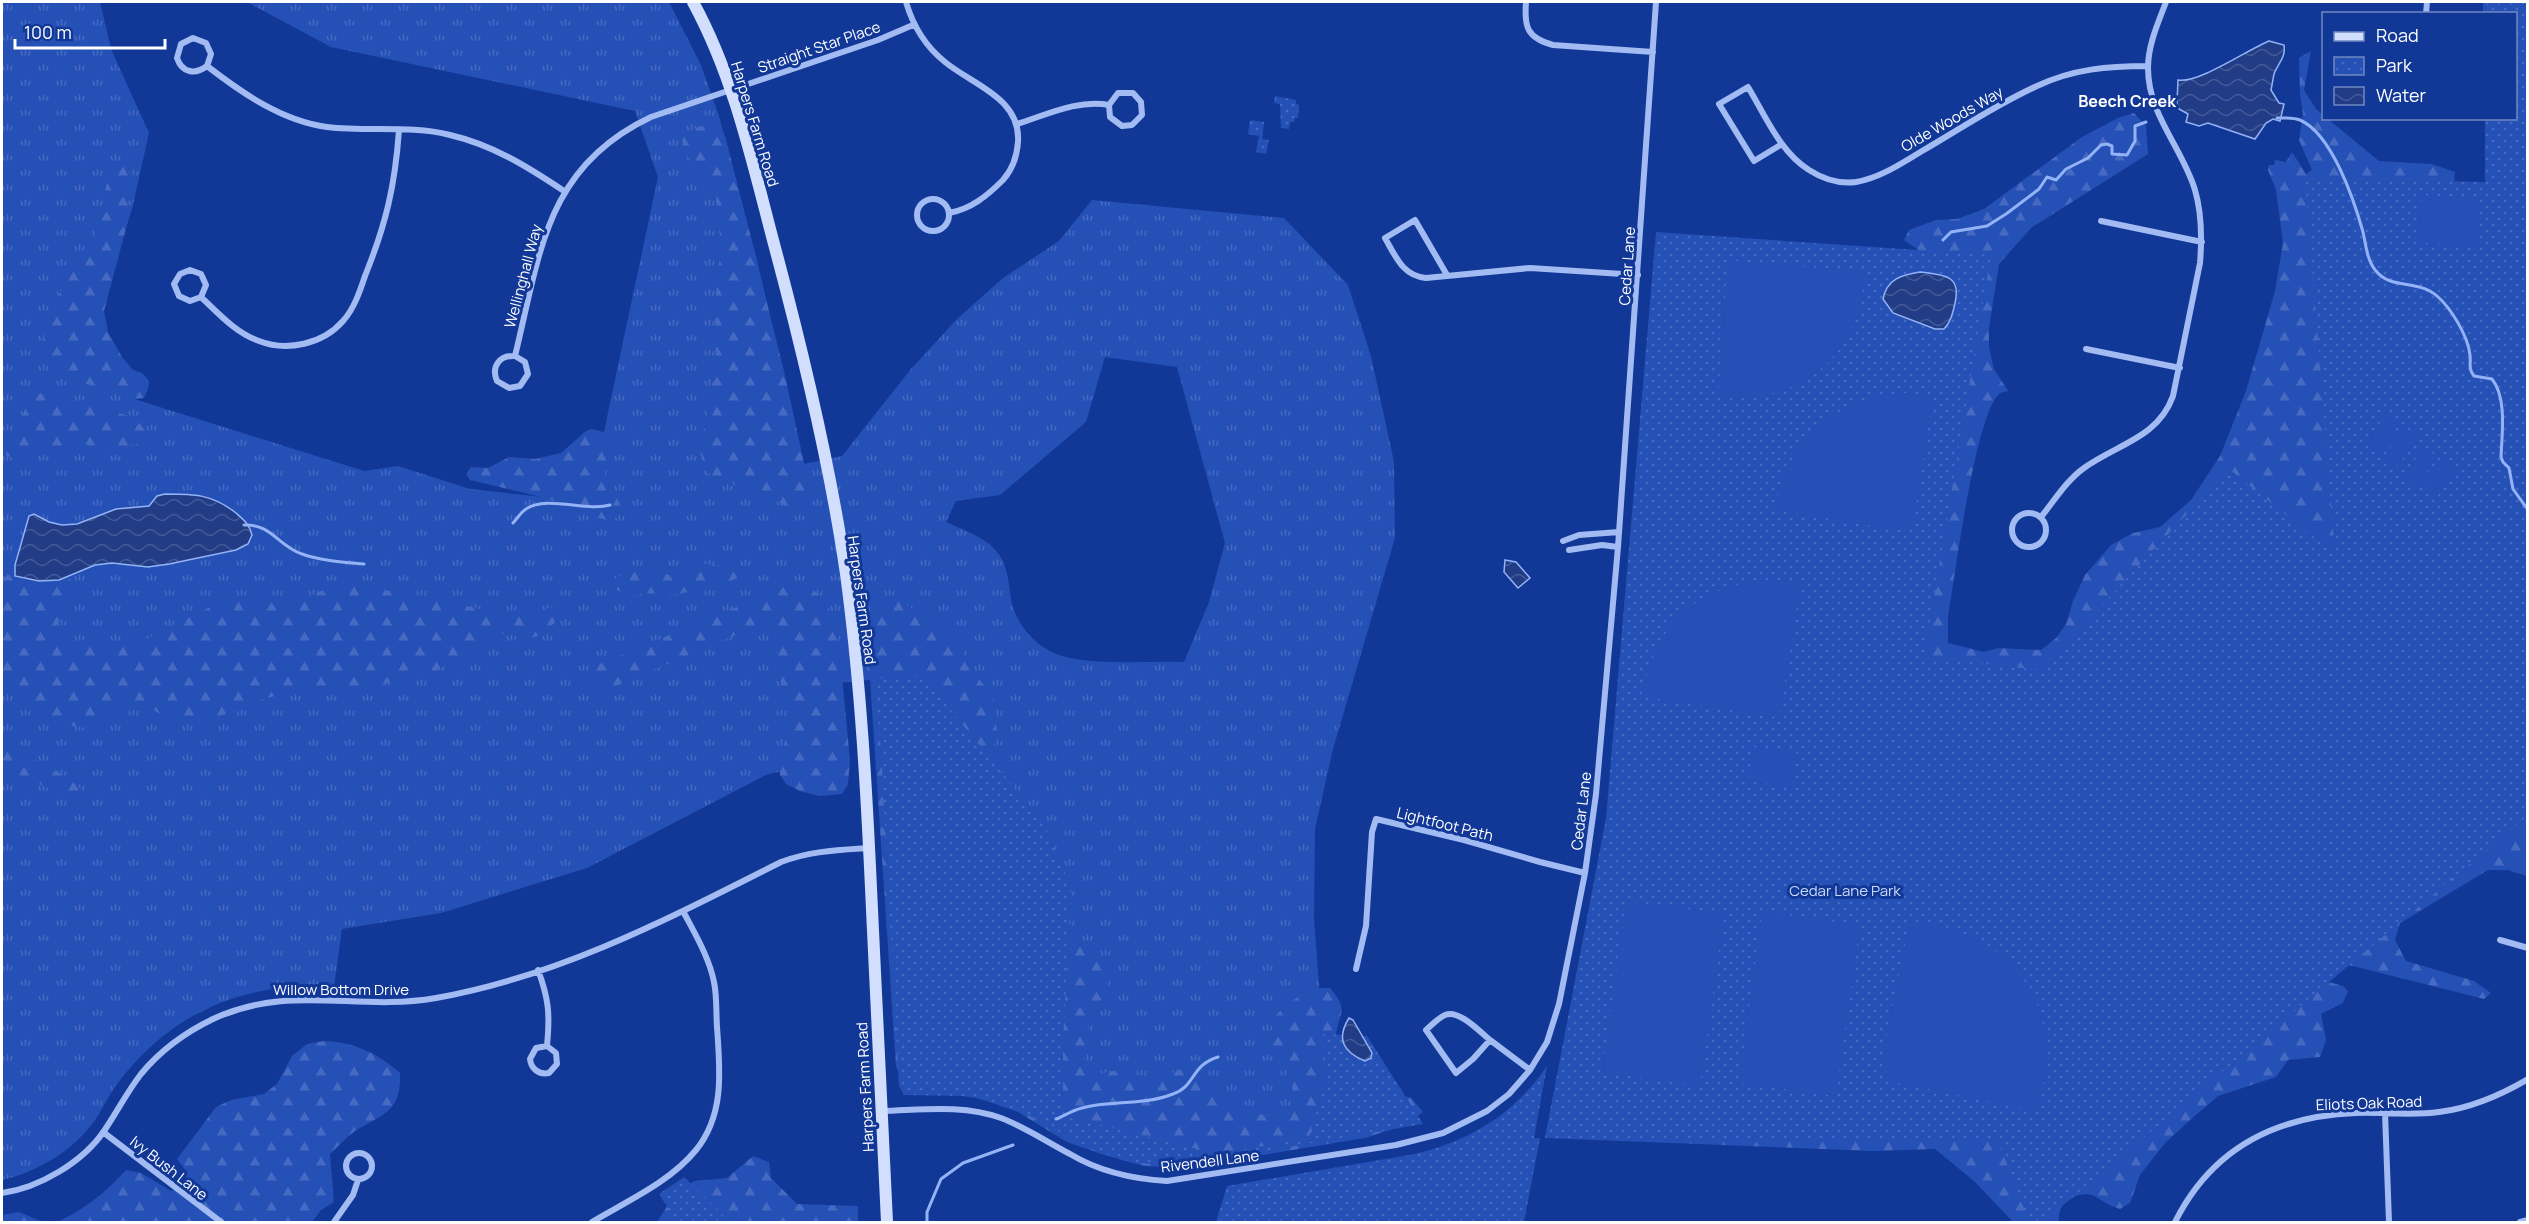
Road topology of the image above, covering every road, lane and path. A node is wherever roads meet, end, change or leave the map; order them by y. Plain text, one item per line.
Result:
1 (693, 2) edge
2 (906, 2) edge
3 (1526, 2) edge
4 (1656, 2) edge
5 (2166, 2) edge
6 (913, 25) junction
7 (1653, 52) junction
8 (207, 66) junction
9 (2148, 66) junction
10 (732, 89) junction
11 (1109, 105) junction
12 (1017, 123) junction
13 (399, 130) junction
14 (1782, 144) junction
15 (564, 191) junction
16 (949, 213) junction
17 (2101, 221) dead end
18 (2202, 242) junction
19 (1447, 275) junction
20 (1638, 275) junction
21 (201, 297) junction
22 (2086, 348) dead end
23 (515, 356) junction
24 (2180, 368) junction
25 (2041, 517) junction
26 (1619, 532) junction
27 (1563, 541) dead end
28 (1618, 547) junction
29 (1569, 550) dead end
30 (869, 848) junction
31 (1585, 873) junction
32 (683, 911) junction
33 (2500, 940) dead end
34 (2528, 948) edge
35 (1356, 969) dead end
36 (538, 970) junction
37 (1490, 1040) junction
38 (546, 1046) junction
39 (1530, 1070) junction
40 (2528, 1078) edge
41 (882, 1111) junction
42 (2385, 1113) junction
43 (103, 1132) junction
44 (358, 1179) junction
45 (2, 1193) edge
46 (2528, 1220) edge
47 (221, 1222) edge
48 (334, 1222) edge
49 (592, 1222) edge
50 (887, 1222) edge
51 (2175, 1222) edge
52 (2389, 1222) edge
53 (2520, 1222) edge

1 - 10 main road, Harpers Farm Road
2 - 6 street
3 - 7 street
4 - 7 street, Cedar Lane
5 - 9 street
6 - 10 street, Straight Star Place
6 - 12 street
7 - 20 street, Cedar Lane
8 - 8 street
8 - 13 street
9 - 14 street, Olde Woods Way
9 - 18 street
10 - 15 street, Wellinghall Way
10 - 30 main road, Harpers Farm Road
11 - 11 street
11 - 12 street
12 - 16 street
13 - 15 street
13 - 21 street
14 - 14 street, Olde Woods Way
15 - 23 street, Wellinghall Way
16 - 16 street
17 - 18 street
18 - 24 street
19 - 19 street
19 - 20 street
20 - 26 street, Cedar Lane
21 - 21 street
22 - 24 street
23 - 23 street
24 - 25 street
25 - 25 street
26 - 27 street
26 - 28 street, Cedar Lane
28 - 29 street
28 - 31 street, Cedar Lane
30 - 32 street, Willow Bottom Drive
30 - 41 main road, Harpers Farm Road
31 - 35 street, Lightfoot Path
31 - 39 street, Cedar Lane
32 - 36 street, Willow Bottom Drive
32 - 49 street
33 - 34 street
36 - 38 street
36 - 43 street, Willow Bottom Drive
37 - 37 street
37 - 39 street
38 - 38 street
39 - 41 street, Rivendell Lane
40 - 42 street, Eliots Oak Road
41 - 50 main road, Harpers Farm Road
42 - 51 street, Eliots Oak Road
42 - 52 street
43 - 45 street, Willow Bottom Drive
43 - 47 street, Ivy Bush Lane
44 - 44 street
44 - 48 street
46 - 53 street

